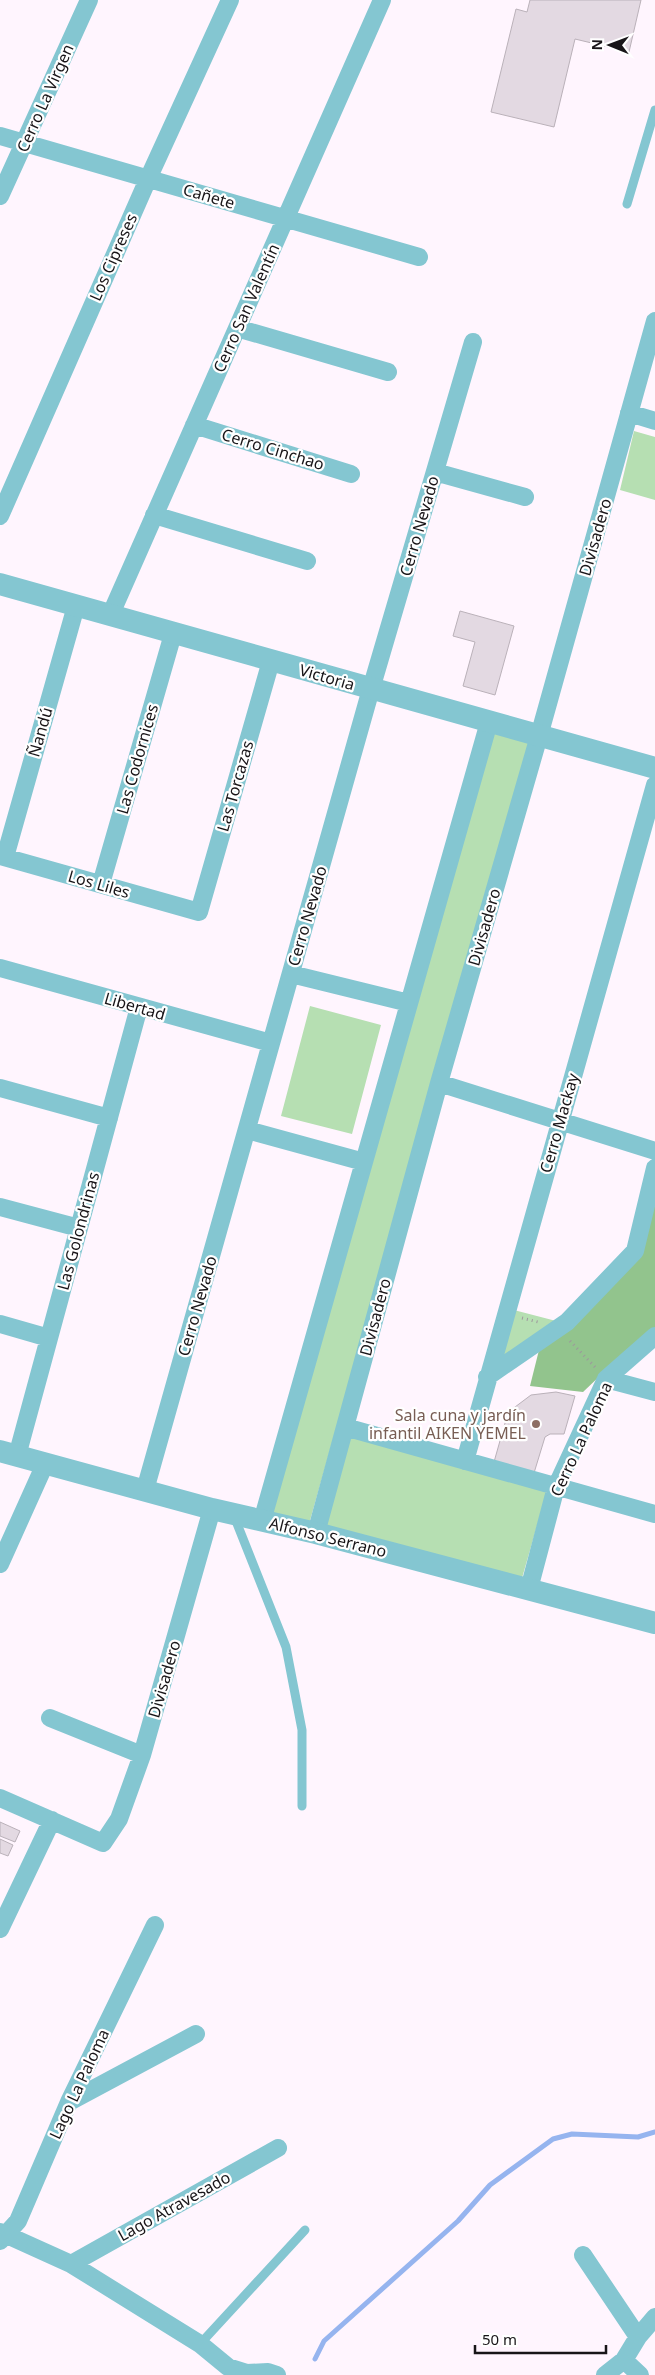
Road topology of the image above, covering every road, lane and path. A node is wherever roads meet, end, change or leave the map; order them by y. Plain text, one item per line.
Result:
1 (89, 0) edge
2 (230, 0) edge
3 (382, 0) edge
4 (655, 110) edge
5 (0, 136) edge
6 (24, 143) junction
7 (148, 179) junction
8 (0, 196) edge
9 (627, 204) dead end
10 (286, 218) junction
11 (419, 257) dead end
12 (655, 321) edge
13 (237, 328) junction
14 (473, 342) dead end
15 (388, 372) dead end
16 (629, 413) junction
17 (655, 421) edge
18 (194, 425) junction
19 (435, 472) junction
20 (351, 474) dead end
21 (525, 497) dead end
22 (154, 515) junction
23 (0, 516) edge
24 (307, 561) dead end
25 (0, 584) edge
26 (76, 606) junction
27 (110, 616) junction
28 (173, 634) junction
29 (271, 661) junction
30 (371, 689) junction
31 (488, 722) junction
32 (540, 736) junction
33 (655, 768) edge
34 (655, 786) edge
35 (3, 857) edge
36 (101, 884) junction
37 (199, 912) joint
38 (0, 968) edge
39 (291, 974) junction
40 (409, 1003) junction
41 (139, 1007) junction
42 (271, 1044) junction
43 (439, 1083) junction
44 (0, 1088) edge
45 (109, 1118) junction
46 (560, 1122) junction
47 (247, 1130) junction
48 (655, 1151) edge
49 (364, 1162) junction
50 (655, 1168) edge
51 (0, 1207) edge
52 (79, 1228) junction
53 (0, 1324) edge
54 (655, 1336) edge
55 (49, 1338) junction
56 (487, 1377) junction
57 (606, 1378) junction
58 (655, 1392) edge
59 (345, 1427) junction
60 (9, 1453) edge
61 (465, 1461) junction
62 (45, 1464) junction
63 (556, 1487) junction
64 (145, 1490) junction
65 (212, 1509) junction
66 (234, 1514) junction
67 (655, 1514) edge
68 (262, 1520) junction
69 (316, 1533) junction
70 (0, 1564) edge
71 (529, 1589) junction
72 (655, 1623) edge
73 (50, 1718) dead end
74 (142, 1755) junction
75 (0, 1798) edge
76 (302, 1806) dead end
77 (52, 1820) junction
78 (155, 1925) dead end
79 (0, 1929) edge
80 (196, 2034) dead end
81 (69, 2102) junction
82 (278, 2148) dead end
83 (305, 2230) dead end
84 (2, 2236) edge
85 (584, 2255) dead end
86 (71, 2264) junction
87 (655, 2317) edge
88 (638, 2337) junction
89 (200, 2344) junction
90 (624, 2360) junction
91 (277, 2375) edge
92 (605, 2375) edge
93 (640, 2375) edge

1 - 6 street, Cerro La Virgen
2 - 7 street, Los Cipreses
3 - 10 street, Cerro San Valentín
4 - 9 lane
5 - 6 street, Cañete
6 - 7 street, Cañete
6 - 8 street, Cerro La Virgen
7 - 10 street, Cañete
7 - 23 street, Los Cipreses
10 - 11 street, Cañete
10 - 13 street, Cerro San Valentín
12 - 16 street, Divisadero
13 - 15 street
13 - 18 street, Cerro San Valentín
14 - 19 street, Cerro Nevado
16 - 17 street
16 - 32 street, Divisadero
18 - 20 street, Cerro Cinchao
18 - 22 street, Cerro San Valentín
19 - 21 street
19 - 30 street, Cerro Nevado
22 - 24 street
22 - 27 street, Cerro San Valentín
25 - 26 street, Victoria
26 - 27 street, Victoria
26 - 35 street, Ñandú
27 - 28 street, Victoria
28 - 29 street, Victoria
28 - 36 street, Las Codornices
29 - 30 street, Victoria
29 - 37 street, Las Torcazas
30 - 31 street, Victoria
30 - 39 street, Cerro Nevado
31 - 32 street, Victoria
31 - 40 street
32 - 33 street, Victoria
32 - 43 street, Divisadero
34 - 46 street, Cerro Mackay
35 - 36 street, Los Liles
36 - 37 street, Los Liles
38 - 41 street, Libertad
39 - 40 street
39 - 42 street, Cerro Nevado
40 - 49 street
41 - 42 street, Libertad
41 - 45 street, Las Golondrinas
42 - 47 street, Cerro Nevado
43 - 46 street
43 - 59 street, Divisadero
44 - 45 street
45 - 52 street, Las Golondrinas
46 - 48 street
46 - 56 street, Cerro Mackay
47 - 49 street
47 - 64 street, Cerro Nevado
49 - 68 street
50 - 56 street
51 - 52 street
52 - 55 street, Las Golondrinas
53 - 55 street
54 - 57 street, Cerro La Paloma
55 - 60 street, Las Golondrinas
56 - 61 street, Cerro Mackay
57 - 58 street
57 - 63 street, Cerro La Paloma
59 - 61 street
59 - 69 street, Divisadero
60 - 62 street, Alfonso Serrano
61 - 63 street
62 - 64 street, Alfonso Serrano
62 - 70 street
63 - 67 street
63 - 71 street, Cerro La Paloma
64 - 65 street, Alfonso Serrano
65 - 66 street, Alfonso Serrano
65 - 74 street, Divisadero
66 - 68 street, Alfonso Serrano
66 - 76 lane
68 - 69 street, Alfonso Serrano
69 - 71 street, Alfonso Serrano
71 - 72 street, Alfonso Serrano
73 - 74 street
74 - 77 street, Divisadero
75 - 77 street
77 - 79 street
78 - 81 street, Lago La Paloma
80 - 81 street
81 - 84 street, Lago La Paloma
82 - 86 street, Lago Atravesado
83 - 89 lane
84 - 86 street
85 - 88 street
86 - 89 street
87 - 88 street
88 - 90 street
89 - 91 street
90 - 92 street
90 - 93 street

